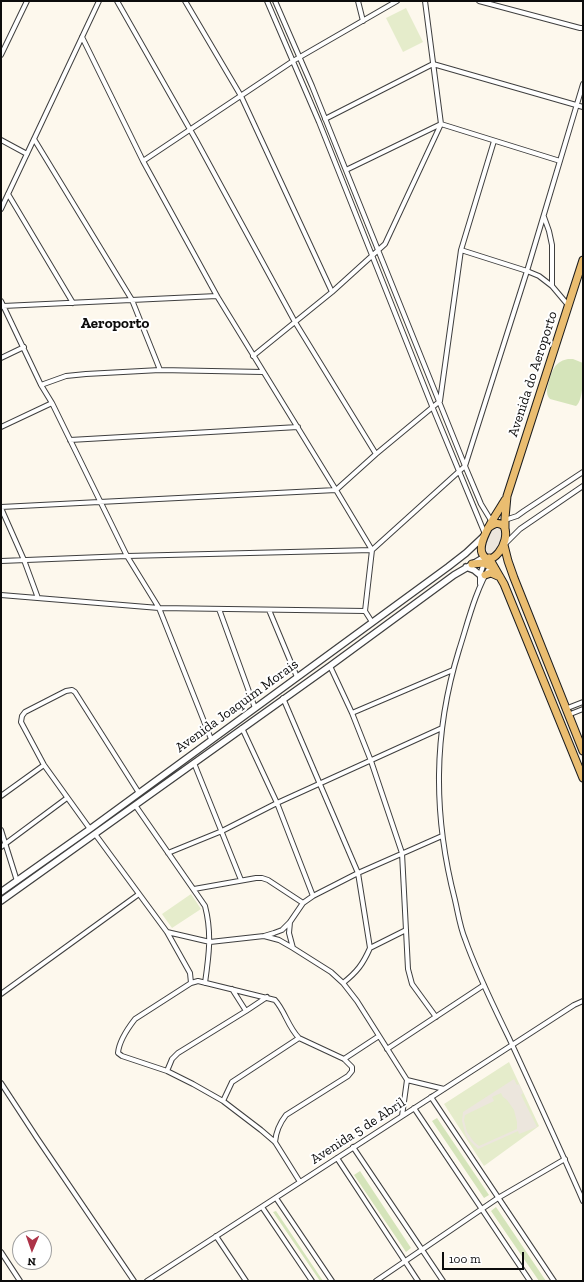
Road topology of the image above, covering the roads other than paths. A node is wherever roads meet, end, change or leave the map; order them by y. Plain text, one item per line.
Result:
1 (26, 1) edge
2 (99, 1) edge
3 (117, 1) edge
4 (185, 1) edge
5 (267, 1) edge
6 (275, 1) edge
7 (358, 1) edge
8 (397, 1) edge
9 (425, 1) edge
10 (479, 1) edge
11 (363, 21) junction
12 (583, 28) edge
13 (82, 37) junction
14 (1, 55) edge
15 (300, 58) junction
16 (293, 61) junction
17 (433, 64) junction
18 (583, 84) edge
19 (241, 96) junction
20 (577, 106) junction
21 (583, 108) edge
22 (325, 119) junction
23 (441, 124) junction
24 (190, 130) junction
25 (34, 139) junction
26 (1, 140) edge
27 (494, 140) junction
28 (27, 154) junction
29 (143, 161) junction
30 (560, 161) junction
31 (346, 170) junction
32 (8, 194) junction
33 (1, 209) edge
34 (544, 217) junction
35 (461, 250) junction
36 (379, 251) junction
37 (373, 257) junction
38 (583, 260) edge
39 (527, 271) junction
40 (552, 286) junction
41 (332, 292) junction
42 (217, 296) junction
43 (132, 300) junction
44 (1, 301) edge
45 (73, 303) junction
46 (568, 305) junction
47 (2, 306) edge
48 (295, 322) junction
49 (24, 347) junction
50 (253, 356) junction
51 (1, 358) edge
52 (160, 370) junction
53 (264, 372) junction
54 (41, 384) junction
55 (440, 401) junction
56 (52, 403) junction
57 (432, 406) junction
58 (1, 427) edge
59 (298, 427) junction
60 (70, 440) junction
61 (376, 454) junction
62 (465, 466) junction
63 (459, 471) junction
64 (583, 472) edge
65 (583, 486) edge
66 (336, 490) junction
67 (507, 496) junction
68 (101, 503) junction
69 (1, 508) edge
70 (505, 520) junction
71 (490, 528) junction
72 (505, 528) junction
73 (504, 545) junction
74 (372, 550) junction
75 (127, 556) junction
76 (24, 560) junction
77 (1, 561) edge
78 (488, 561) junction
79 (469, 566) junction
80 (499, 574) junction
81 (483, 575) junction
82 (1, 595) edge
83 (38, 598) junction
84 (159, 608) junction
85 (219, 609) junction
86 (269, 610) junction
87 (365, 611) junction
88 (372, 622) junction
89 (330, 666) junction
90 (453, 670) junction
91 (297, 677) junction
92 (284, 698) junction
93 (583, 702) edge
94 (255, 708) junction
95 (583, 709) edge
96 (567, 712) junction
97 (352, 713) junction
98 (242, 728) junction
99 (442, 728) junction
100 (211, 740) junction
101 (583, 751) edge
102 (371, 760) junction
103 (194, 763) junction
104 (44, 765) junction
105 (583, 778) edge
106 (319, 784) junction
107 (139, 793) junction
108 (1, 796) edge
109 (67, 798) junction
110 (277, 803) junction
111 (135, 805) junction
112 (90, 829) junction
113 (1, 830) edge
114 (222, 831) junction
115 (95, 834) junction
116 (442, 836) junction
117 (6, 844) junction
118 (1, 847) edge
119 (168, 853) junction
120 (402, 853) junction
121 (358, 873) junction
122 (241, 880) junction
123 (17, 881) junction
124 (194, 888) junction
125 (1, 892) edge
126 (139, 894) junction
127 (313, 896) junction
128 (1, 901) edge
129 (303, 903) junction
130 (290, 922) junction
131 (406, 930) junction
132 (167, 932) junction
133 (264, 936) junction
134 (210, 942) junction
135 (293, 948) junction
136 (370, 948) junction
137 (205, 982) junction
138 (191, 983) junction
139 (343, 983) junction
140 (484, 985) junction
141 (232, 989) junction
142 (1, 994) edge
143 (267, 997) junction
144 (583, 1001) edge
145 (246, 1011) junction
146 (436, 1017) junction
147 (379, 1036) junction
148 (299, 1038) junction
149 (512, 1045) junction
150 (387, 1049) junction
151 (344, 1059) junction
152 (167, 1070) junction
153 (407, 1080) junction
154 (1, 1083) edge
155 (444, 1089) junction
156 (431, 1097) junction
157 (223, 1101) junction
158 (414, 1108) junction
159 (402, 1116) junction
160 (275, 1142) junction
161 (353, 1148) junction
162 (337, 1158) junction
163 (565, 1159) junction
164 (300, 1182) junction
165 (276, 1198) junction
166 (498, 1198) junction
167 (583, 1201) edge
168 (262, 1207) junction
169 (481, 1209) junction
170 (216, 1236) junction
171 (422, 1250) junction
172 (1, 1252) edge
173 (405, 1261) junction
174 (20, 1281) edge
175 (134, 1281) edge
176 (147, 1281) edge
177 (246, 1281) edge
178 (312, 1281) edge
179 (332, 1281) edge
180 (376, 1281) edge
181 (418, 1281) edge
182 (443, 1281) edge
183 (530, 1281) edge
184 (554, 1281) edge

1 - 14 street
2 - 13 street
3 - 24 street
4 - 19 street
5 - 16 street
6 - 15 street
7 - 11 street
8 - 11 street
9 - 17 street
10 - 12 street
11 - 15 street
13 - 25 street
13 - 29 street
15 - 16 street
15 - 22 street
16 - 19 street
16 - 37 street
17 - 20 street
17 - 22 street
17 - 23 street
18 - 20 street
19 - 24 street
19 - 41 street
20 - 21 street
20 - 30 street
22 - 31 street
23 - 27 street
23 - 31 street
23 - 36 street
24 - 29 street
24 - 48 street
25 - 28 street
25 - 43 street
26 - 28 street
27 - 30 street
27 - 35 street
28 - 32 street
29 - 42 street
30 - 34 street
31 - 36 street
32 - 33 street
32 - 45 street
34 - 39 street
34 - 40 street
35 - 39 street
35 - 55 street
36 - 37 street
36 - 55 street
37 - 41 street
37 - 57 street
38 - 46 main road, Avenida do Aeroporto
39 - 40 street
39 - 62 street
40 - 46 street
41 - 48 street
42 - 43 street
42 - 50 street
43 - 45 street
43 - 52 street
44 - 47 street
45 - 47 street
46 - 67 main road, Avenida do Aeroporto
47 - 49 street
48 - 50 street
48 - 61 street
49 - 51 street
49 - 54 street
50 - 53 street
52 - 53 street
52 - 54 street
53 - 59 street
54 - 56 street
55 - 57 street
55 - 62 street
56 - 58 street
56 - 60 street
57 - 61 street
57 - 63 street
59 - 60 street
59 - 66 street
60 - 68 street
61 - 66 street
62 - 63 street
62 - 71 street
63 - 71 street
63 - 74 street
64 - 70 street
65 - 73 street
66 - 68 street
66 - 74 street
67 - 70 main road
67 - 71 main road
68 - 69 street
68 - 75 street
69 - 76 street
70 - 71 street
70 - 72 main road
71 - 72 main road
71 - 78 main road
71 - 88 street, Avenida Joaquim Morais
72 - 73 main road
73 - 78 main road
73 - 96 main road
74 - 75 street
74 - 87 street
75 - 76 street
75 - 84 street
76 - 77 street
76 - 83 street
78 - 79 main road
78 - 80 main road
78 - 81 street
78 - 81 street
79 - 81 street
79 - 89 street, Avenida Joaquim Morais
80 - 81 main road
80 - 105 main road
81 - 90 street
82 - 83 street
83 - 84 street
84 - 85 street
84 - 100 street
85 - 86 street
85 - 94 street
86 - 87 street
86 - 91 street
87 - 88 street
88 - 91 street, Avenida Joaquim Morais
89 - 92 street, Avenida Joaquim Morais
89 - 97 street
90 - 97 street
90 - 99 street
91 - 94 street, Avenida Joaquim Morais
92 - 98 street, Avenida Joaquim Morais
92 - 106 street
93 - 96 street
94 - 100 street, Avenida Joaquim Morais
95 - 96 street
96 - 101 main road
97 - 102 street
98 - 103 street, Avenida Joaquim Morais
98 - 110 street
99 - 102 street
99 - 116 street
100 - 107 street, Avenida Joaquim Morais
102 - 106 street
102 - 120 street
103 - 111 street, Avenida Joaquim Morais
103 - 114 street
104 - 107 street
104 - 108 street
104 - 109 street
106 - 110 street
106 - 121 street
107 - 112 street, Avenida Joaquim Morais
109 - 112 street
109 - 117 street
110 - 114 street
110 - 127 street
111 - 115 street, Avenida Joaquim Morais
111 - 119 street
112 - 123 street, Avenida Joaquim Morais
113 - 117 street
114 - 119 street
114 - 122 street
115 - 126 street
115 - 128 street, Avenida Joaquim Morais
116 - 120 street
116 - 140 street
117 - 118 street
117 - 123 street
119 - 124 street
120 - 121 street
120 - 131 street
121 - 127 street
121 - 136 street
122 - 124 street
122 - 129 street
123 - 125 street, Avenida Joaquim Morais
124 - 134 street
126 - 132 street
126 - 142 street
127 - 129 street
129 - 130 street
130 - 133 street
130 - 135 street
131 - 136 street
131 - 146 street
132 - 134 street
132 - 138 street
133 - 134 street
133 - 135 street
134 - 137 street
135 - 139 street
136 - 139 street
137 - 138 street
137 - 141 street
138 - 152 street
139 - 147 street
140 - 146 street
140 - 149 street
141 - 143 street
141 - 145 street
143 - 145 street
143 - 148 street
144 - 149 street, Avenida 5 de Abril
145 - 152 street
146 - 150 street
147 - 150 street
147 - 151 street
148 - 151 street
148 - 157 street
149 - 155 street, Avenida 5 de Abril
149 - 163 street
150 - 153 street
151 - 160 street
152 - 157 street
153 - 155 street
153 - 159 street
154 - 175 street
155 - 156 street, Avenida 5 de Abril
156 - 158 street, Avenida 5 de Abril
156 - 166 street
157 - 160 street
158 - 159 street, Avenida 5 de Abril
158 - 169 street
159 - 161 street, Avenida 5 de Abril
160 - 164 street
161 - 162 street, Avenida 5 de Abril
161 - 171 street
162 - 164 street, Avenida 5 de Abril
162 - 173 street
163 - 166 street
163 - 167 street
164 - 165 street, Avenida 5 de Abril
165 - 168 street, Avenida 5 de Abril
165 - 179 street
166 - 169 street
166 - 184 street
168 - 170 street, Avenida 5 de Abril
168 - 178 street
169 - 171 street
169 - 183 street
170 - 176 street, Avenida 5 de Abril
170 - 177 street
171 - 173 street
171 - 182 street
172 - 174 street
173 - 180 street
173 - 181 street

